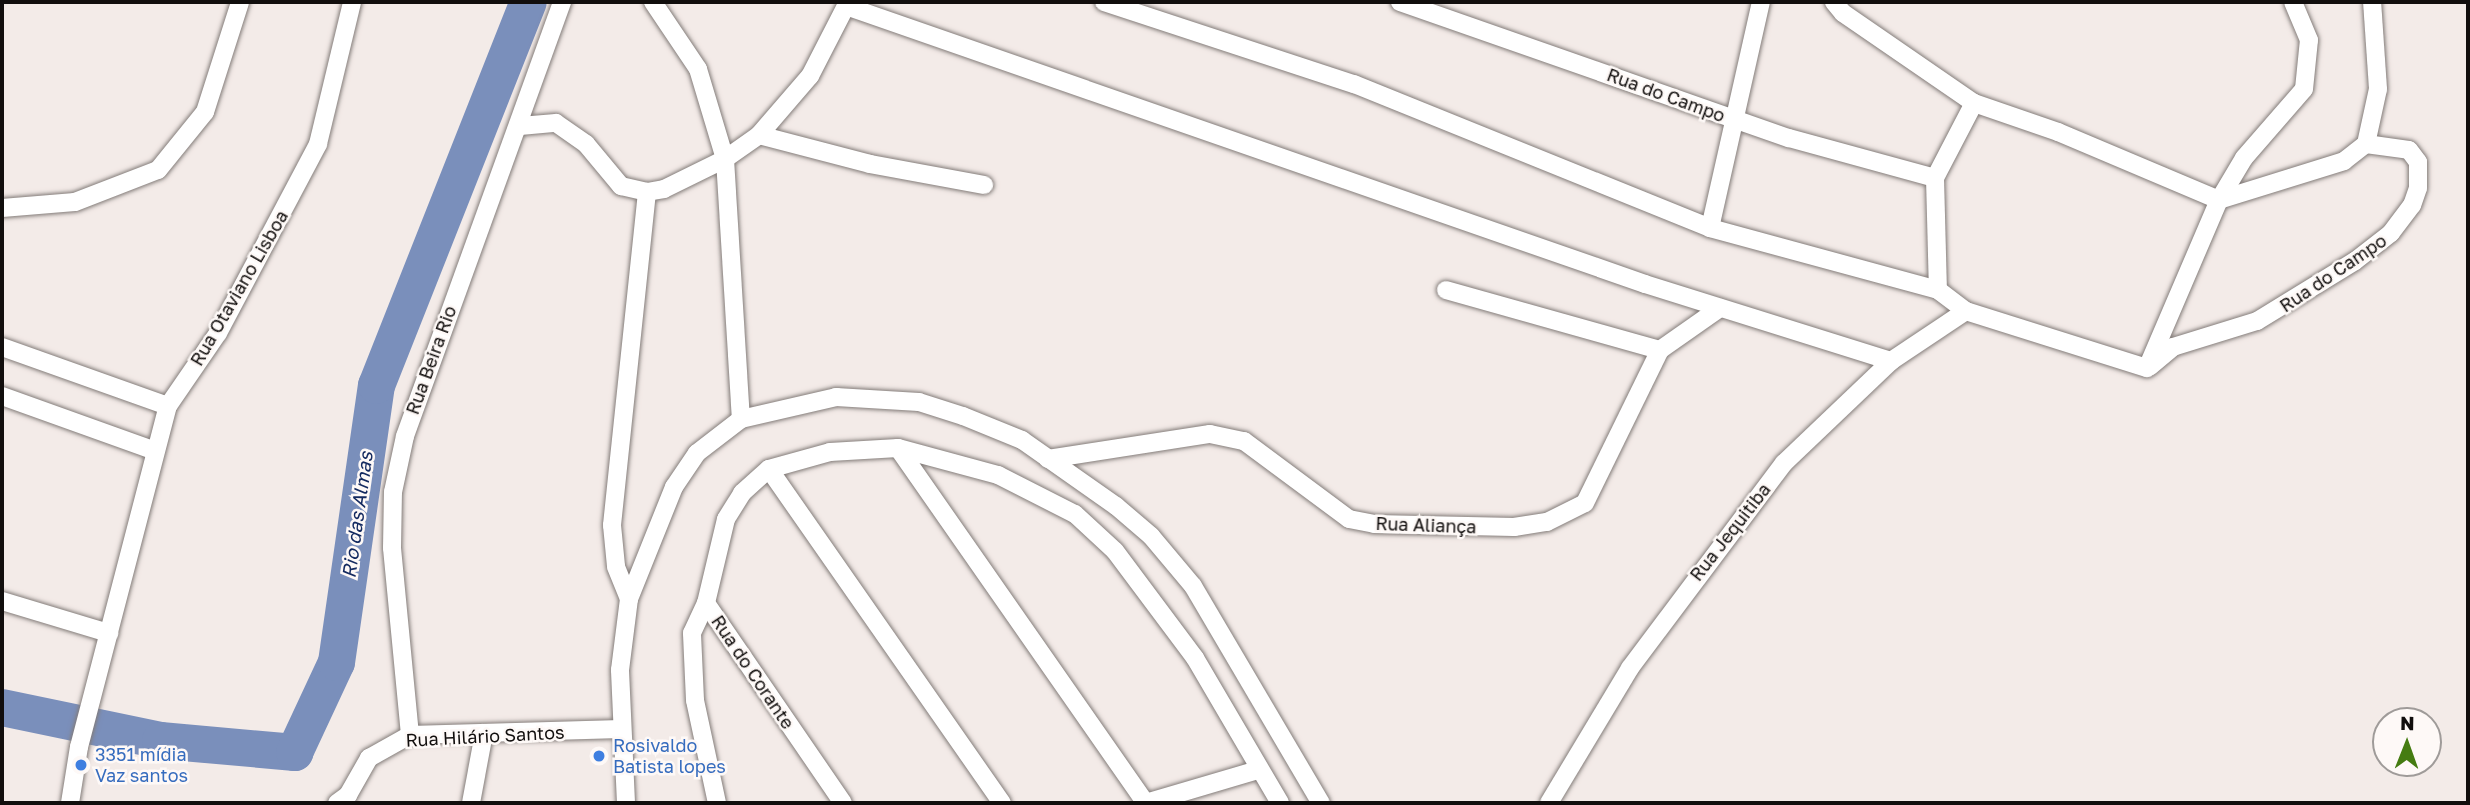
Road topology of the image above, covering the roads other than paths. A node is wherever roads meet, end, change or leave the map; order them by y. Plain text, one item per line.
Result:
1 (240, 2) edge
2 (352, 2) edge
3 (562, 2) edge
4 (653, 2) edge
5 (1104, 2) edge
6 (1400, 2) edge
7 (1761, 2) edge
8 (1834, 2) edge
9 (2293, 2) edge
10 (2372, 2) edge
11 (847, 4) edge
12 (1974, 103) junction
13 (1731, 118) junction
14 (520, 126) junction
15 (759, 135) junction
16 (2366, 144) junction
17 (724, 159) junction
18 (1935, 178) junction
19 (984, 185) dead end
20 (648, 192) junction
21 (2219, 200) junction
22 (2, 208) edge
23 (1710, 228) junction
24 (1447, 290) dead end
25 (1938, 290) junction
26 (1720, 308) junction
27 (1966, 311) junction
28 (2, 347) edge
29 (1660, 350) junction
30 (1891, 361) junction
31 (2147, 368) junction
32 (2, 396) edge
33 (168, 406) junction
34 (741, 419) junction
35 (898, 448) junction
36 (153, 450) junction
37 (1048, 459) junction
38 (769, 469) junction
39 (629, 599) junction
40 (2, 601) edge
41 (706, 603) junction
42 (109, 634) junction
43 (621, 729) junction
44 (484, 733) junction
45 (410, 735) junction
46 (1258, 770) junction
47 (70, 803) edge
48 (337, 803) edge
49 (471, 803) edge
50 (626, 803) edge
51 (717, 803) edge
52 (843, 803) edge
53 (1002, 803) edge
54 (1146, 803) edge
55 (1280, 803) edge
56 (1321, 803) edge
57 (1549, 803) edge

1 - 22 street
2 - 33 street, Rua Otaviano Lisboa
3 - 14 street, Rua Beira Rio
4 - 17 street
5 - 23 street
6 - 13 street, Rua do Campo
7 - 13 street
8 - 12 street
9 - 21 street
10 - 16 street
11 - 15 street
11 - 26 street
12 - 18 street
12 - 21 street
13 - 18 street, Rua do Campo
13 - 23 street
14 - 20 street
14 - 45 street, Rua Beira Rio
15 - 17 street
15 - 19 street
16 - 21 street
16 - 31 street, Rua do Campo
17 - 20 street
17 - 34 street
18 - 25 street
20 - 39 street
21 - 31 street
23 - 25 street
24 - 29 street
25 - 27 street
26 - 29 street, Rua Aliança
26 - 30 street
27 - 30 street, Rua Jequitiba
27 - 31 street
28 - 33 street
29 - 37 street, Rua Aliança
30 - 57 street, Rua Jequitiba
32 - 36 street
33 - 36 street, Rua Otaviano Lisboa
34 - 37 street
34 - 39 street
35 - 38 street, Rua do Corante
35 - 46 street, Rua do Corante
35 - 54 street
36 - 42 street, Rua Otaviano Lisboa
37 - 56 street
38 - 41 street, Rua do Corante
38 - 53 street
39 - 43 street
40 - 42 street
41 - 51 street
41 - 52 street, Rua do Corante
42 - 47 street, Rua Otaviano Lisboa
43 - 44 street, Rua Hilário Santos
43 - 50 street
44 - 45 street, Rua Hilário Santos
44 - 49 street
45 - 48 street, Rua Hilário Santos
46 - 54 street
46 - 55 street, Rua do Corante

